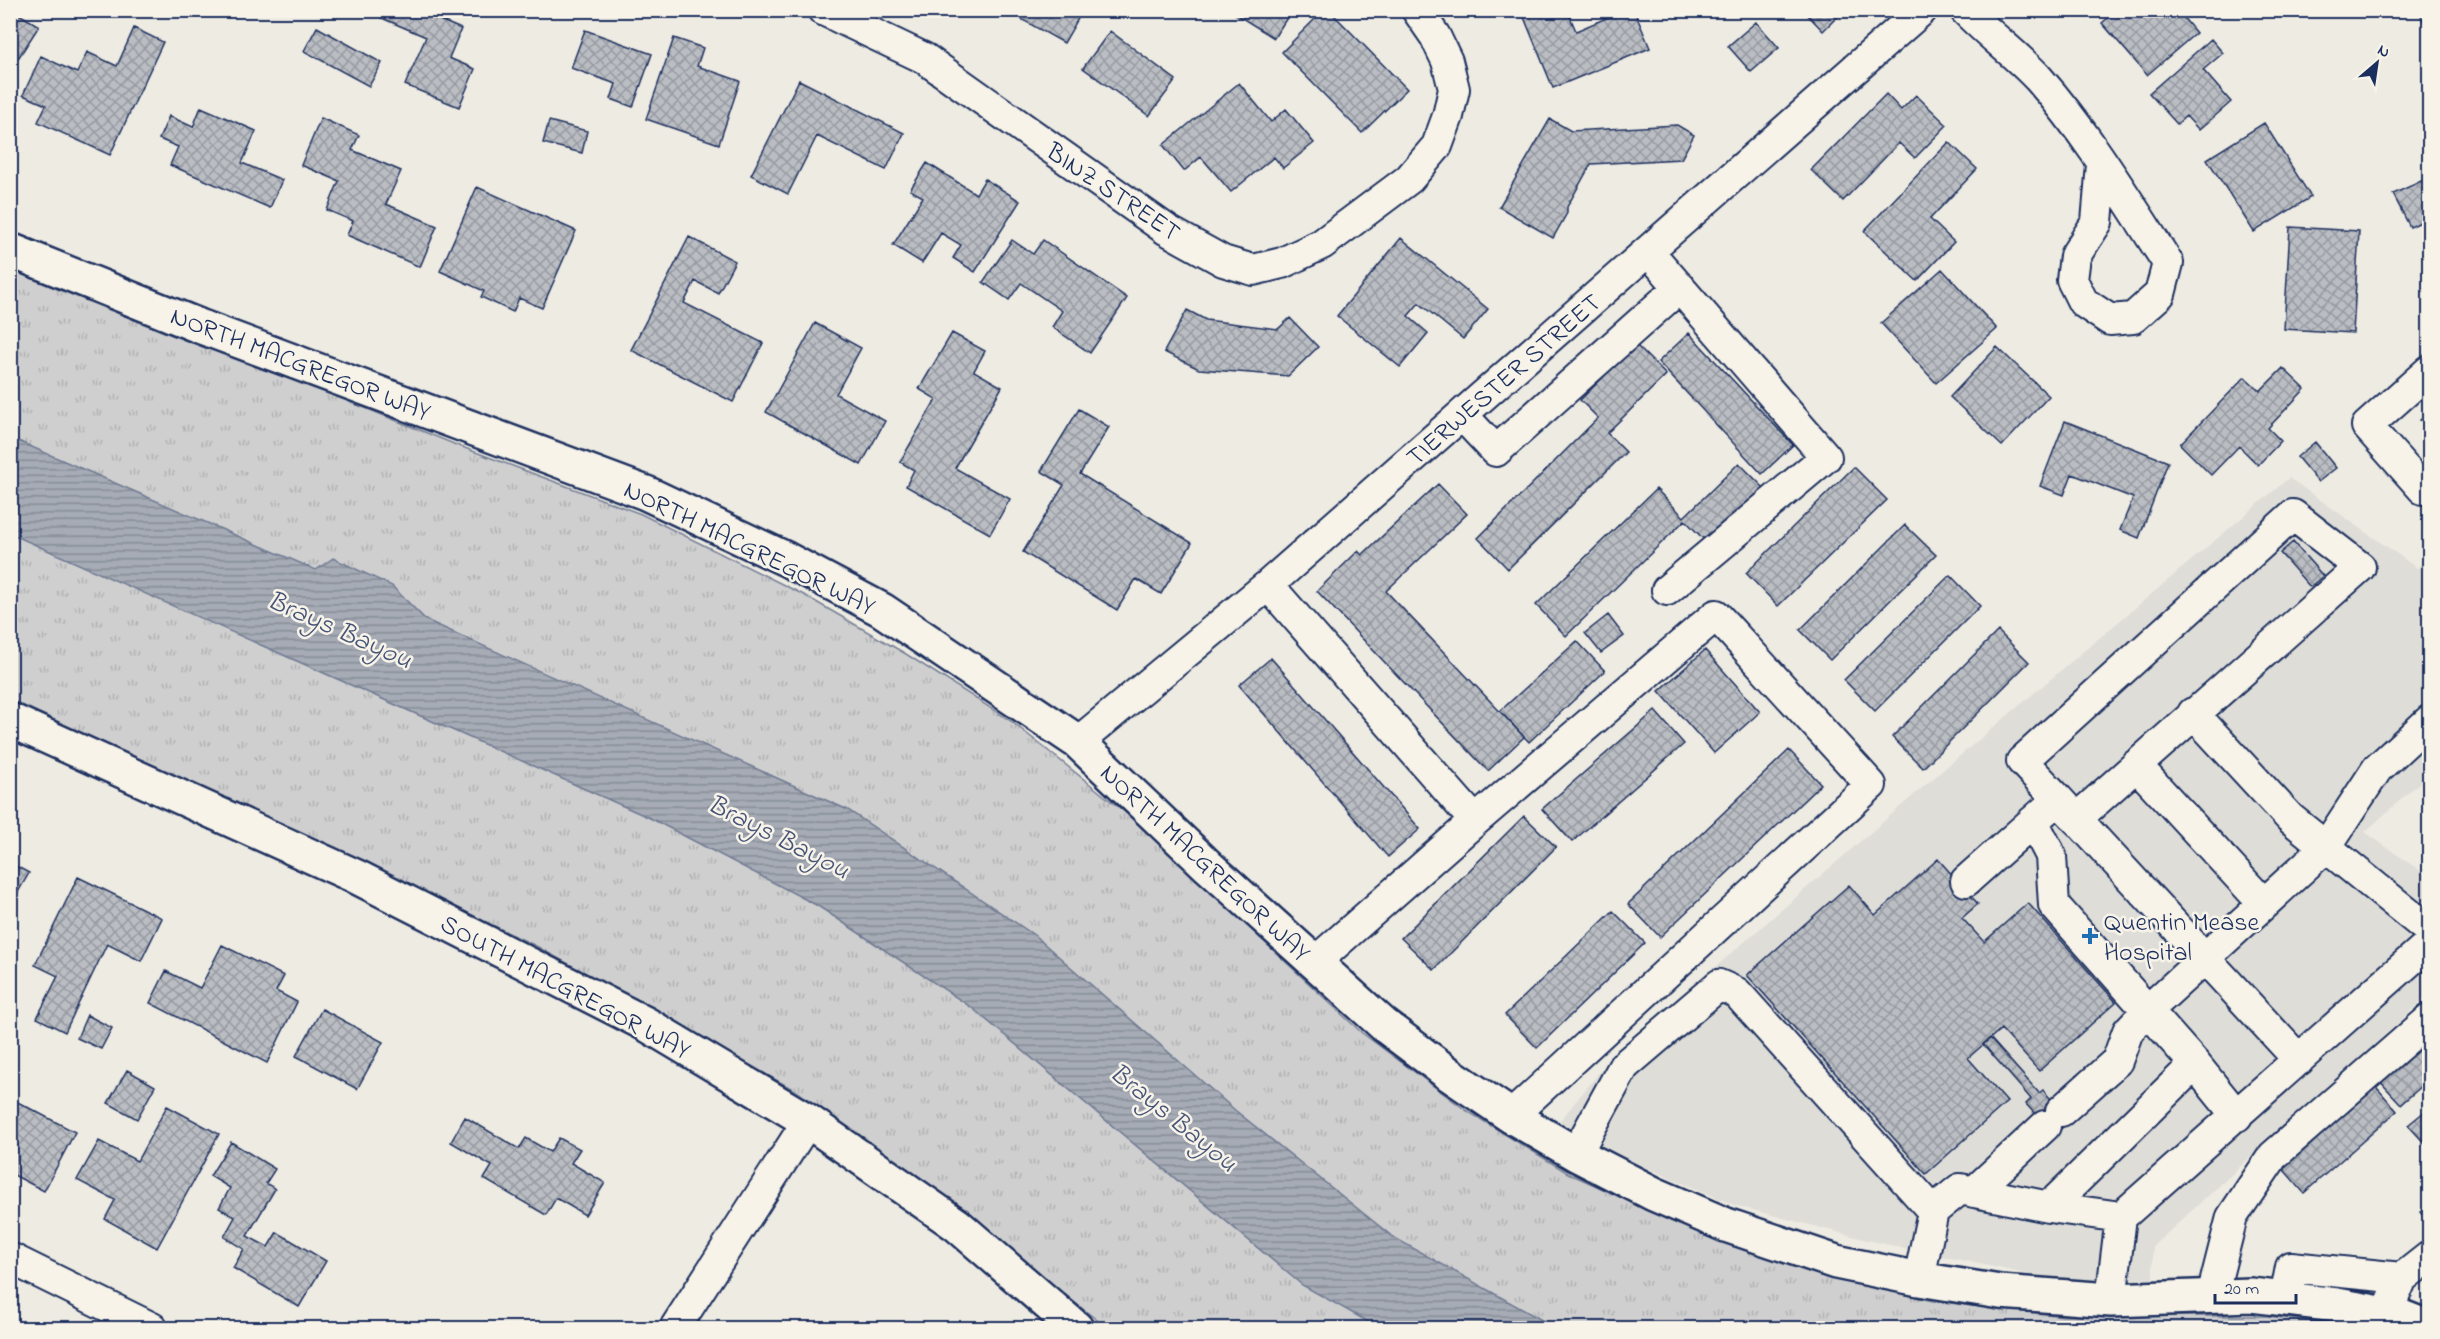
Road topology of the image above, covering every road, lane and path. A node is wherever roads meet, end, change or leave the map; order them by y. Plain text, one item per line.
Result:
1 (823, 10) edge
2 (1417, 10) edge
3 (1922, 10) edge
4 (1965, 10) edge
5 (2102, 164) junction
6 (10, 250) edge
7 (1648, 251) junction
8 (1680, 287) junction
9 (2430, 370) edge
10 (1462, 415) junction
11 (2423, 489) dead end
12 (1268, 585) junction
13 (1667, 590) dead end
14 (2193, 714) junction
15 (10, 720) edge
16 (2430, 720) edge
17 (1078, 742) junction
18 (2136, 765) junction
19 (2067, 809) junction
20 (1475, 821) junction
21 (2033, 821) junction
22 (2326, 847) junction
23 (1966, 880) dead end
24 (2264, 904) junction
25 (2430, 931) edge
26 (2430, 943) edge
27 (2204, 959) junction
28 (1314, 963) junction
29 (2148, 1010) junction
30 (2430, 1019) edge
31 (2299, 1060) junction
32 (2195, 1064) junction
33 (1511, 1116) junction
34 (2237, 1116) junction
35 (808, 1121) junction
36 (1576, 1154) junction
37 (1974, 1192) junction
38 (2049, 1207) junction
39 (1933, 1211) junction
40 (2121, 1217) junction
41 (2430, 1256) edge
42 (10, 1258) edge
43 (2402, 1278) junction
44 (1919, 1279) junction
45 (2212, 1296) junction
46 (2285, 1299) junction
47 (2111, 1300) junction
48 (2386, 1315) junction
49 (2430, 1328) edge
50 (152, 1329) edge
51 (675, 1329) edge
52 (1076, 1329) edge

1 - 2 street, BINZ STREET
3 - 7 street, TIERWESTER STREET
4 - 5 street
5 - 5 street
6 - 17 main road, NORTH MACGREGOR WAY
7 - 8 street
7 - 10 street, TIERWESTER STREET
8 - 10 street
8 - 13 street
9 - 11 street
10 - 12 street, TIERWESTER STREET
12 - 17 street, TIERWESTER STREET
12 - 20 street
14 - 18 street
14 - 19 street
14 - 22 street
15 - 35 main road, SOUTH MACGREGOR WAY
16 - 22 street
17 - 28 main road, NORTH MACGREGOR WAY
18 - 19 street
18 - 24 street
19 - 21 street
19 - 27 street
20 - 28 street
20 - 33 street
21 - 23 street
21 - 29 street
22 - 24 street
22 - 25 street
24 - 27 street
26 - 31 street
27 - 29 street
27 - 31 street
28 - 33 main road, NORTH MACGREGOR WAY
29 - 32 street
29 - 37 street
30 - 45 street
31 - 34 street
32 - 34 street
32 - 38 street
33 - 36 main road, NORTH MACGREGOR WAY
34 - 40 street
35 - 51 street
35 - 52 main road, SOUTH MACGREGOR WAY
36 - 39 street
36 - 44 main road, NORTH MACGREGOR WAY
37 - 38 street
37 - 39 street
38 - 40 street
39 - 44 street
40 - 47 street
41 - 43 street
42 - 50 street
43 - 46 street
43 - 48 street
44 - 47 main road, NORTH MACGREGOR WAY
45 - 46 main road, NORTH MACGREGOR WAY
45 - 47 main road, NORTH MACGREGOR WAY
46 - 48 main road, NORTH MACGREGOR WAY
48 - 49 main road, NORTH MACGREGOR WAY

